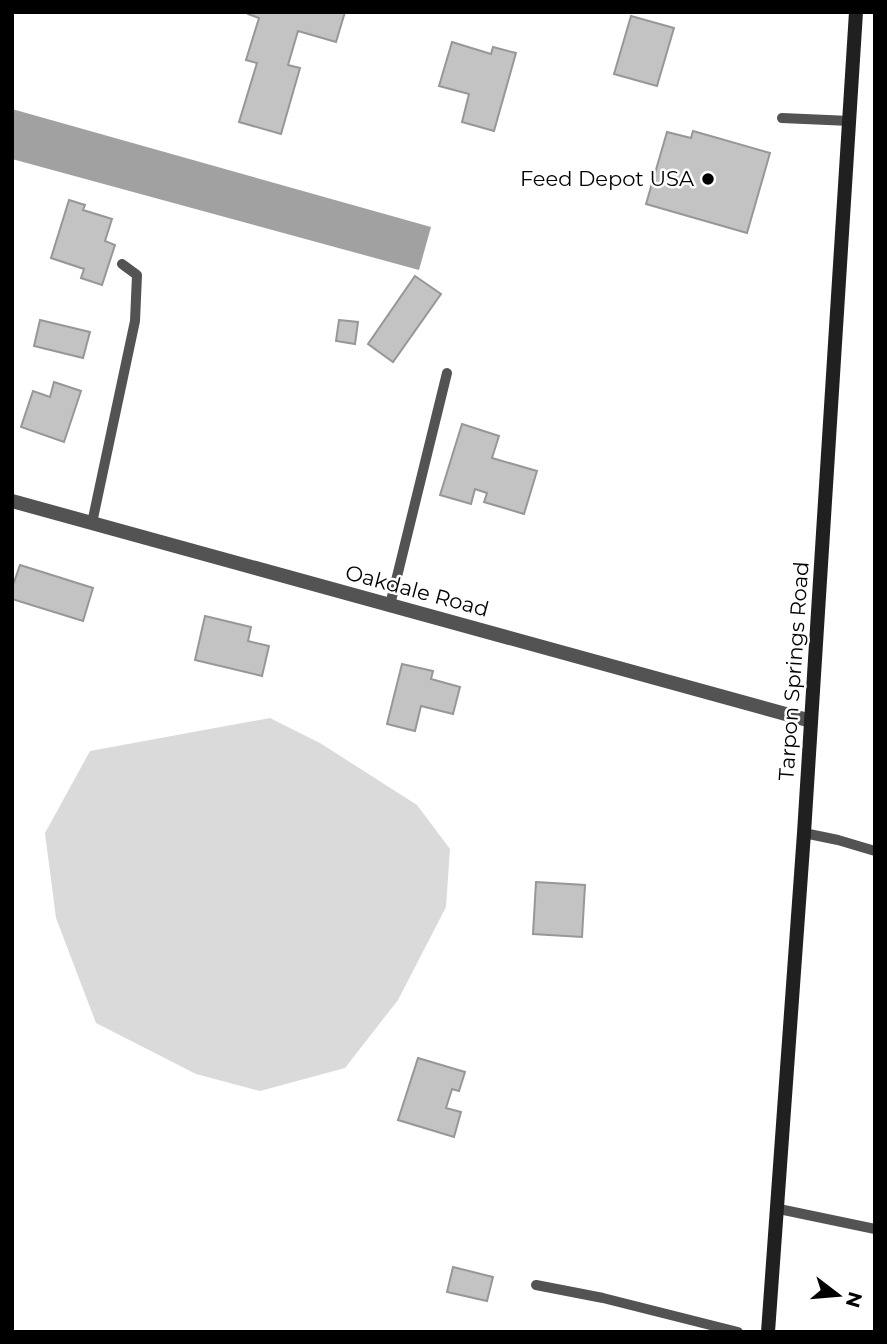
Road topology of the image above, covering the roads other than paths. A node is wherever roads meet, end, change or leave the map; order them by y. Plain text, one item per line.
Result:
1 (856, 12) edge
2 (782, 118) dead end
3 (850, 121) junction
4 (122, 264) dead end
5 (447, 373) dead end
6 (12, 501) edge
7 (92, 523) junction
8 (390, 605) junction
9 (811, 721) junction
10 (804, 833) junction
11 (875, 851) edge
12 (779, 1209) junction
13 (875, 1229) edge
14 (536, 1284) dead end
15 (738, 1332) edge
16 (768, 1332) edge

1 - 3 main road, Tarpon Springs Road
2 - 3 lane
3 - 9 main road, Tarpon Springs Road
4 - 7 lane
5 - 8 lane
6 - 7 street, Oakdale Road
7 - 8 street, Oakdale Road
8 - 9 street, Oakdale Road
9 - 10 main road, Tarpon Springs Road
10 - 11 lane
10 - 12 main road, Tarpon Springs Road
12 - 13 lane
12 - 16 main road, Tarpon Springs Road
14 - 15 lane

